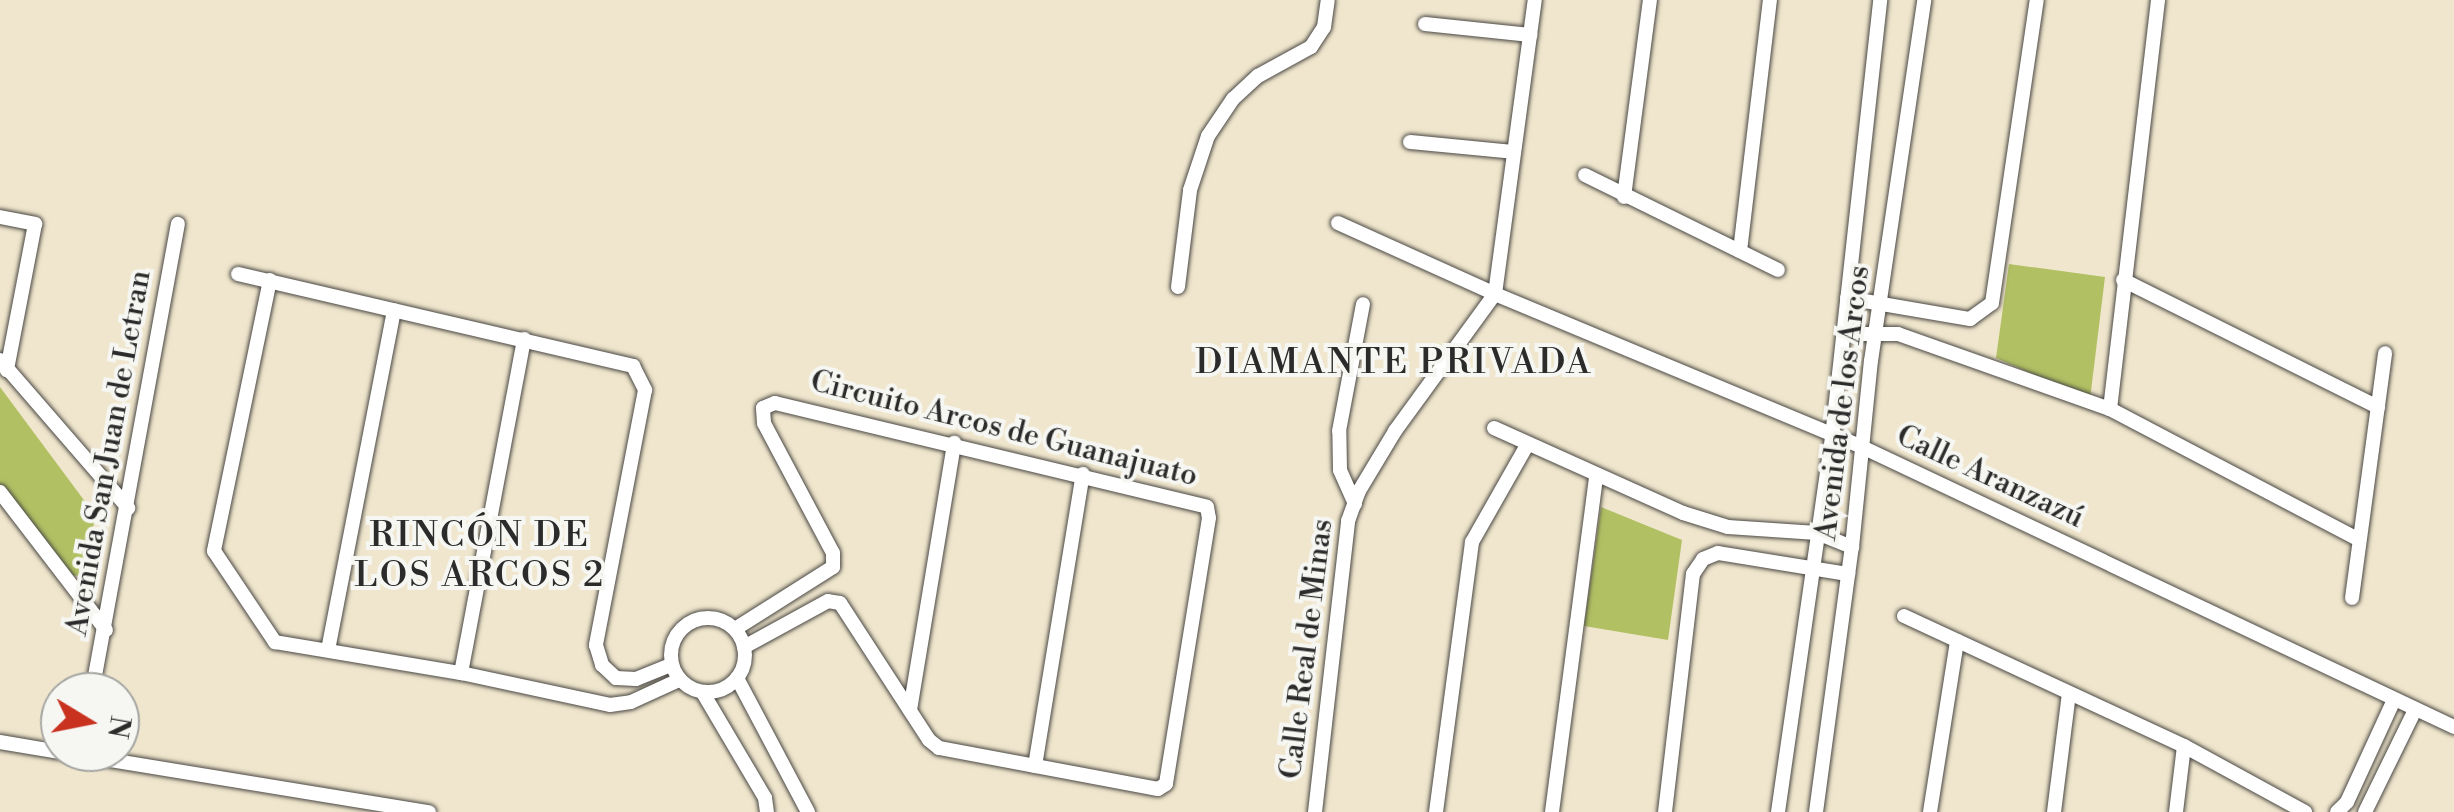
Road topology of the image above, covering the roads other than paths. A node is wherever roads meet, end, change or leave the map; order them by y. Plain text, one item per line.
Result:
1 (1328, 0) edge
2 (1534, 0) edge
3 (1650, 0) edge
4 (1770, 0) edge
5 (1880, 0) edge
6 (1924, 0) edge
7 (2037, 0) edge
8 (2158, 0) edge
9 (1425, 24) dead end
10 (1530, 34) junction
11 (1410, 142) dead end
12 (1514, 152) junction
13 (1585, 175) dead end
14 (1624, 197) junction
15 (0, 217) edge
16 (1338, 223) dead end
17 (178, 224) dead end
18 (1740, 251) junction
19 (1778, 270) dead end
20 (238, 274) dead end
21 (270, 280) junction
22 (2123, 280) junction
23 (1178, 287) dead end
24 (1495, 294) junction
25 (1847, 298) junction
26 (1882, 303) junction
27 (1363, 304) dead end
28 (394, 310) junction
29 (1844, 334) junction
30 (1878, 334) junction
31 (524, 339) junction
32 (2385, 353) dead end
33 (4, 365) edge
34 (2378, 407) junction
35 (2110, 409) junction
36 (1494, 428) dead end
37 (1832, 437) junction
38 (954, 443) junction
39 (1527, 445) junction
40 (1862, 447) junction
41 (1083, 474) junction
42 (1596, 477) junction
43 (0, 492) edge
44 (1355, 504) junction
45 (128, 508) junction
46 (1817, 533) junction
47 (2360, 540) junction
48 (1852, 548) junction
49 (1812, 568) junction
50 (1848, 574) junction
51 (2352, 598) dead end
52 (1904, 616) dead end
53 (106, 630) junction
54 (735, 630) junction
55 (1957, 641) junction
56 (744, 647) junction
57 (328, 650) junction
58 (671, 665) junction
59 (97, 672) edge
60 (461, 673) junction
61 (738, 678) junction
62 (679, 680) junction
63 (703, 693) junction
64 (2069, 694) junction
65 (2394, 700) junction
66 (910, 710) junction
67 (2415, 710) junction
68 (2454, 726) edge
69 (0, 742) edge
70 (2184, 746) junction
71 (40, 749) edge
72 (140, 765) edge
73 (1035, 766) junction
74 (354, 806) edge
75 (429, 812) edge
76 (767, 812) edge
77 (808, 812) edge
78 (1315, 812) edge
79 (1436, 812) edge
80 (1552, 812) edge
81 (1664, 812) edge
82 (1778, 812) edge
83 (1816, 812) edge
84 (1930, 812) edge
85 (2054, 812) edge
86 (2176, 812) edge
87 (2305, 812) edge
88 (2337, 812) edge
89 (2365, 812) edge

1 - 23 street
2 - 10 street, Calle Real de Minas
3 - 14 street
4 - 18 street
5 - 25 street, Avenida de los Arcos
6 - 26 street, Avenida de los Arcos
7 - 26 street
8 - 22 street
9 - 10 street
10 - 12 street, Calle Real de Minas
11 - 12 street
12 - 24 street, Calle Real de Minas
13 - 14 street
14 - 18 street
15 - 33 street
16 - 24 street, Calle Aranzazú
17 - 45 street, Avenida San Juan de Letran
18 - 19 street
20 - 21 street
21 - 28 street
21 - 57 street
22 - 34 street
22 - 35 street
24 - 37 street, Calle Aranzazú
24 - 44 street, Calle Real de Minas
25 - 26 street
25 - 29 street, Avenida de los Arcos
26 - 30 street, Avenida de los Arcos
27 - 44 street
28 - 31 street
28 - 57 street
29 - 30 street
29 - 37 street, Avenida de los Arcos
30 - 35 street
30 - 40 street, Avenida de los Arcos
31 - 58 street
31 - 60 street
32 - 34 street
33 - 45 street
34 - 47 street
35 - 47 street
36 - 39 street
37 - 40 street, Calle Aranzazú
37 - 46 street, Avenida de los Arcos
38 - 41 street, Circuito Arcos de Guanajuato
38 - 54 street, Circuito Arcos de Guanajuato
38 - 66 street
39 - 42 street
39 - 79 street
40 - 48 street, Avenida de los Arcos
40 - 65 street, Calle Aranzazú
41 - 73 street
41 - 73 street, Circuito Arcos de Guanajuato
42 - 46 street
42 - 80 street
43 - 53 street
44 - 78 street, Calle Real de Minas
45 - 53 street, Avenida San Juan de Letran
46 - 48 street
46 - 49 street, Avenida de los Arcos
47 - 51 street
48 - 50 street, Avenida de los Arcos
49 - 50 street
49 - 81 street
49 - 82 street, Avenida de los Arcos
50 - 83 street, Avenida de los Arcos
52 - 55 street
53 - 59 street, Avenida San Juan de Letran
54 - 56 street
54 - 58 street
55 - 64 street
55 - 84 street
56 - 61 street
56 - 66 street, Circuito Arcos de Guanajuato
57 - 60 street
58 - 62 street
60 - 62 street
61 - 63 street
61 - 77 street
62 - 63 street
63 - 76 street
64 - 70 street
64 - 85 street
65 - 67 street, Calle Aranzazú
65 - 88 street
66 - 73 street, Circuito Arcos de Guanajuato
67 - 68 street, Calle Aranzazú
67 - 89 street
69 - 71 street
70 - 86 street
70 - 87 street
72 - 74 street
74 - 75 street

